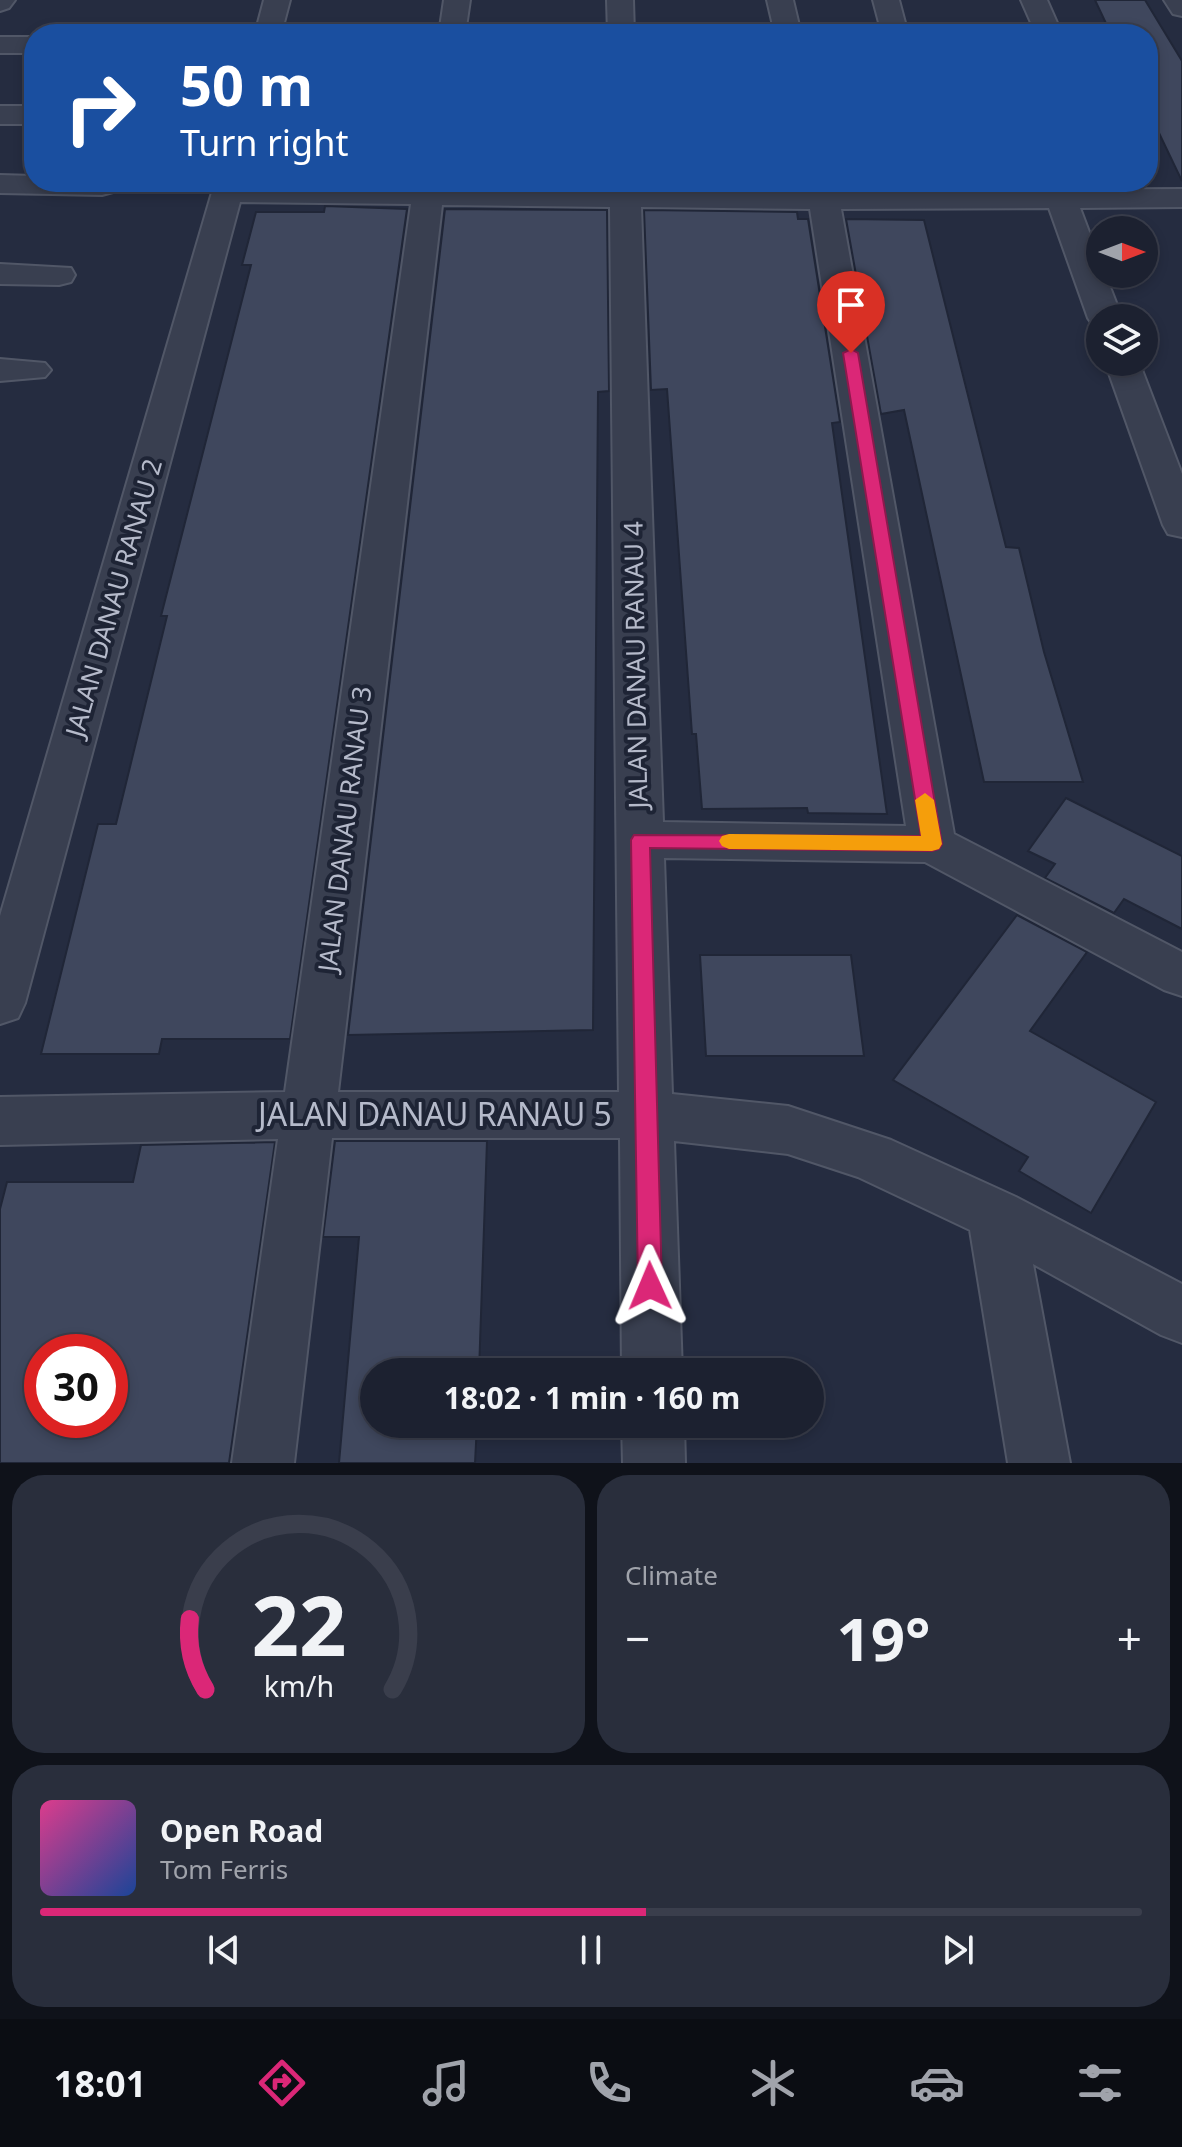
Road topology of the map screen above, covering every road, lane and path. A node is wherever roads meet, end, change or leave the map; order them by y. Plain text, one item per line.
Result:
1 (277, 0) edge
2 (457, 0) edge
3 (620, 0) edge
4 (780, 0) edge
5 (886, 0) edge
6 (1034, 0) edge
7 (1177, 0) edge
8 (1182, 8) edge
9 (271, 24) edge
10 (453, 24) edge
11 (621, 24) edge
12 (786, 24) edge
13 (892, 24) edge
14 (1045, 24) edge
15 (0, 45) edge
16 (24, 45) edge
17 (0, 115) edge
18 (24, 115) edge
19 (0, 184) edge
20 (24, 184) edge
21 (228, 192) edge
22 (428, 192) edge
23 (625, 192) edge
24 (823, 192) edge
25 (853, 192) edge
26 (1182, 198) edge
27 (1061, 199) junction
28 (0, 274) edge
29 (59, 275) dead end
30 (1100, 304) edge
31 (1127, 376) edge
32 (1182, 525) edge
33 (640, 840) junction
34 (932, 844) junction
35 (1182, 976) edge
36 (0, 1003) edge
37 (308, 1115) junction
38 (646, 1115) junction
39 (0, 1121) edge
40 (996, 1215) junction
41 (1182, 1315) edge
42 (652, 1358) edge
43 (653, 1438) edge
44 (263, 1463) edge
45 (654, 1463) edge
46 (1039, 1463) edge

1 - 9 street
2 - 10 street
3 - 11 street
4 - 12 street
5 - 13 street
6 - 14 street
7 - 8 street
15 - 16 street
17 - 18 street
19 - 20 street
21 - 36 street, JALAN DANAU RANAU 2
22 - 37 street, JALAN DANAU RANAU 3
23 - 33 street, JALAN DANAU RANAU 4
24 - 34 street
25 - 27 street
26 - 27 street
27 - 30 street
28 - 29 street
31 - 32 street
33 - 34 street
33 - 38 street, JALAN DANAU RANAU 4
34 - 35 street
37 - 38 street, JALAN DANAU RANAU 5
37 - 39 street, JALAN DANAU RANAU 5
37 - 44 street, JALAN DANAU RANAU 3
38 - 40 street, JALAN DANAU RANAU 5
38 - 42 street, JALAN DANAU RANAU 4
40 - 41 street, JALAN DANAU RANAU 5
40 - 46 street
43 - 45 street

